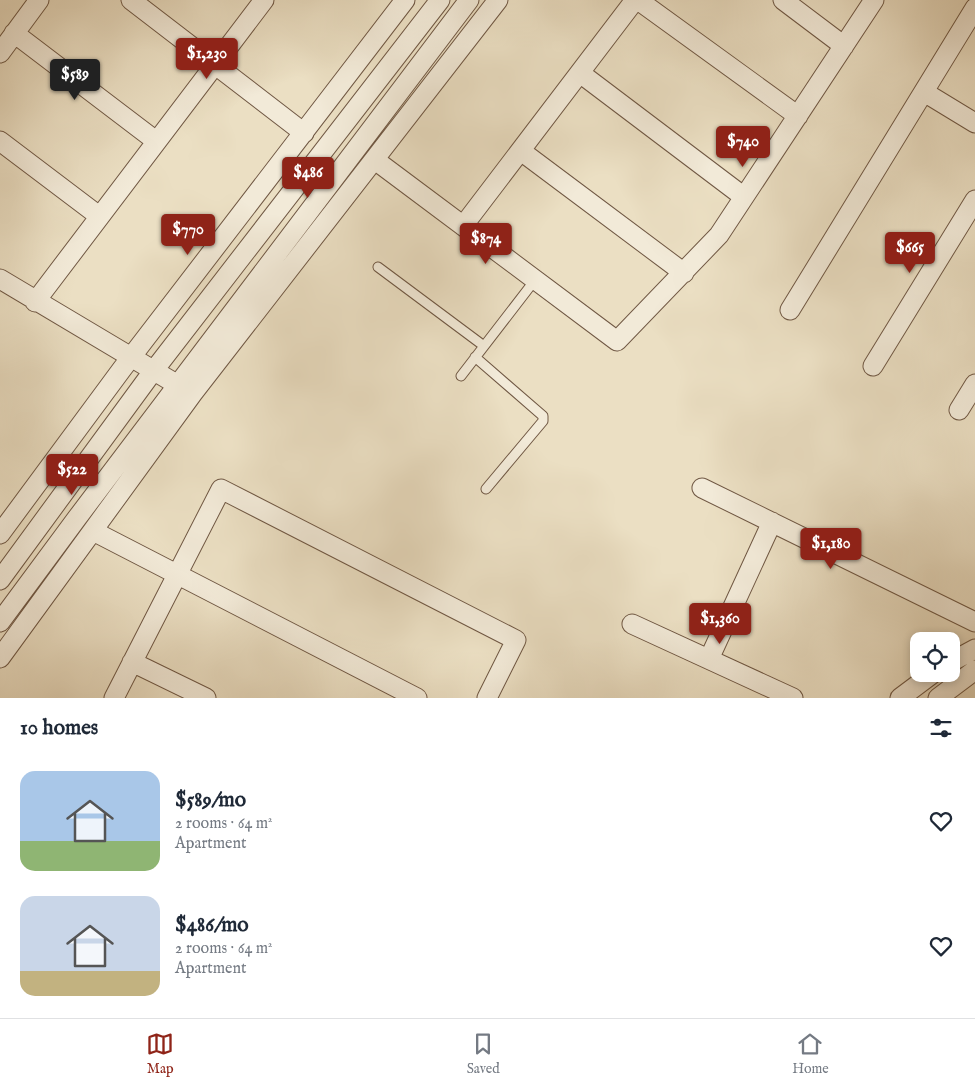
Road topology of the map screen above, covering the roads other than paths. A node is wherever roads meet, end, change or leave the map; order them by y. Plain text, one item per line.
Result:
1 (39, 0) edge
2 (131, 0) edge
3 (264, 0) edge
4 (405, 0) edge
5 (440, 0) edge
6 (470, 0) edge
7 (498, 0) edge
8 (637, 0) edge
9 (783, 0) edge
10 (874, 0) edge
11 (975, 8) edge
12 (381, 32) junction
13 (14, 33) junction
14 (844, 46) junction
15 (403, 49) junction
16 (0, 52) edge
17 (421, 62) junction
18 (214, 65) junction
19 (580, 73) junction
20 (439, 78) junction
21 (924, 92) junction
22 (798, 116) junction
23 (975, 123) edge
24 (304, 133) junction
25 (0, 141) edge
26 (156, 141) junction
27 (521, 151) junction
28 (375, 160) junction
29 (744, 197) junction
30 (975, 200) edge
31 (99, 216) junction
32 (463, 226) junction
33 (378, 267) dead end
34 (684, 273) junction
35 (0, 280) edge
36 (535, 280) junction
37 (35, 302) junction
38 (790, 310) dead end
39 (484, 346) junction
40 (131, 357) junction
41 (475, 358) junction
42 (873, 366) dead end
43 (151, 374) junction
44 (461, 376) dead end
45 (975, 384) edge
46 (182, 390) junction
47 (958, 410) dead end
48 (702, 488) dead end
49 (486, 489) dead end
50 (772, 522) junction
51 (93, 531) junction
52 (0, 534) edge
53 (176, 576) junction
54 (0, 580) edge
55 (0, 622) edge
56 (975, 622) edge
57 (632, 624) dead end
58 (975, 649) edge
59 (960, 657) edge
60 (0, 658) edge
61 (709, 659) junction
62 (132, 662) junction
63 (975, 670) edge
64 (921, 682) edge
65 (114, 698) edge
66 (206, 698) edge
67 (417, 698) edge
68 (487, 698) edge
69 (793, 698) edge
70 (900, 698) edge
71 (938, 698) edge

1 - 13 street
2 - 18 street
3 - 18 street
4 - 12 street
5 - 15 street
6 - 17 street
7 - 20 street
8 - 19 street
8 - 22 street
9 - 14 street
10 - 14 street
11 - 21 street
12 - 15 street
12 - 24 street
13 - 16 street
13 - 26 street
14 - 22 street
15 - 17 street
15 - 43 street
17 - 20 street
17 - 46 street
18 - 24 street
18 - 26 street
19 - 27 street
19 - 29 street
20 - 28 street
21 - 23 street
21 - 38 street
22 - 29 street
24 - 40 street
25 - 31 street
26 - 31 street
27 - 32 street
27 - 34 street
28 - 32 street
28 - 46 street
29 - 34 street
30 - 42 street
31 - 37 street
32 - 36 street
33 - 39 lane
34 - 36 street
35 - 37 street
36 - 39 lane
37 - 40 street
39 - 41 lane
40 - 43 street
40 - 52 street
41 - 44 lane
41 - 49 lane
43 - 46 street
43 - 54 street
45 - 47 street
46 - 51 street
46 - 55 street
48 - 50 street
50 - 56 street
50 - 61 street
51 - 53 street
51 - 60 street
53 - 62 street
53 - 67 street
53 - 68 street
57 - 61 street
58 - 59 street
61 - 69 street
62 - 65 street
62 - 66 street
63 - 71 street
64 - 70 street

